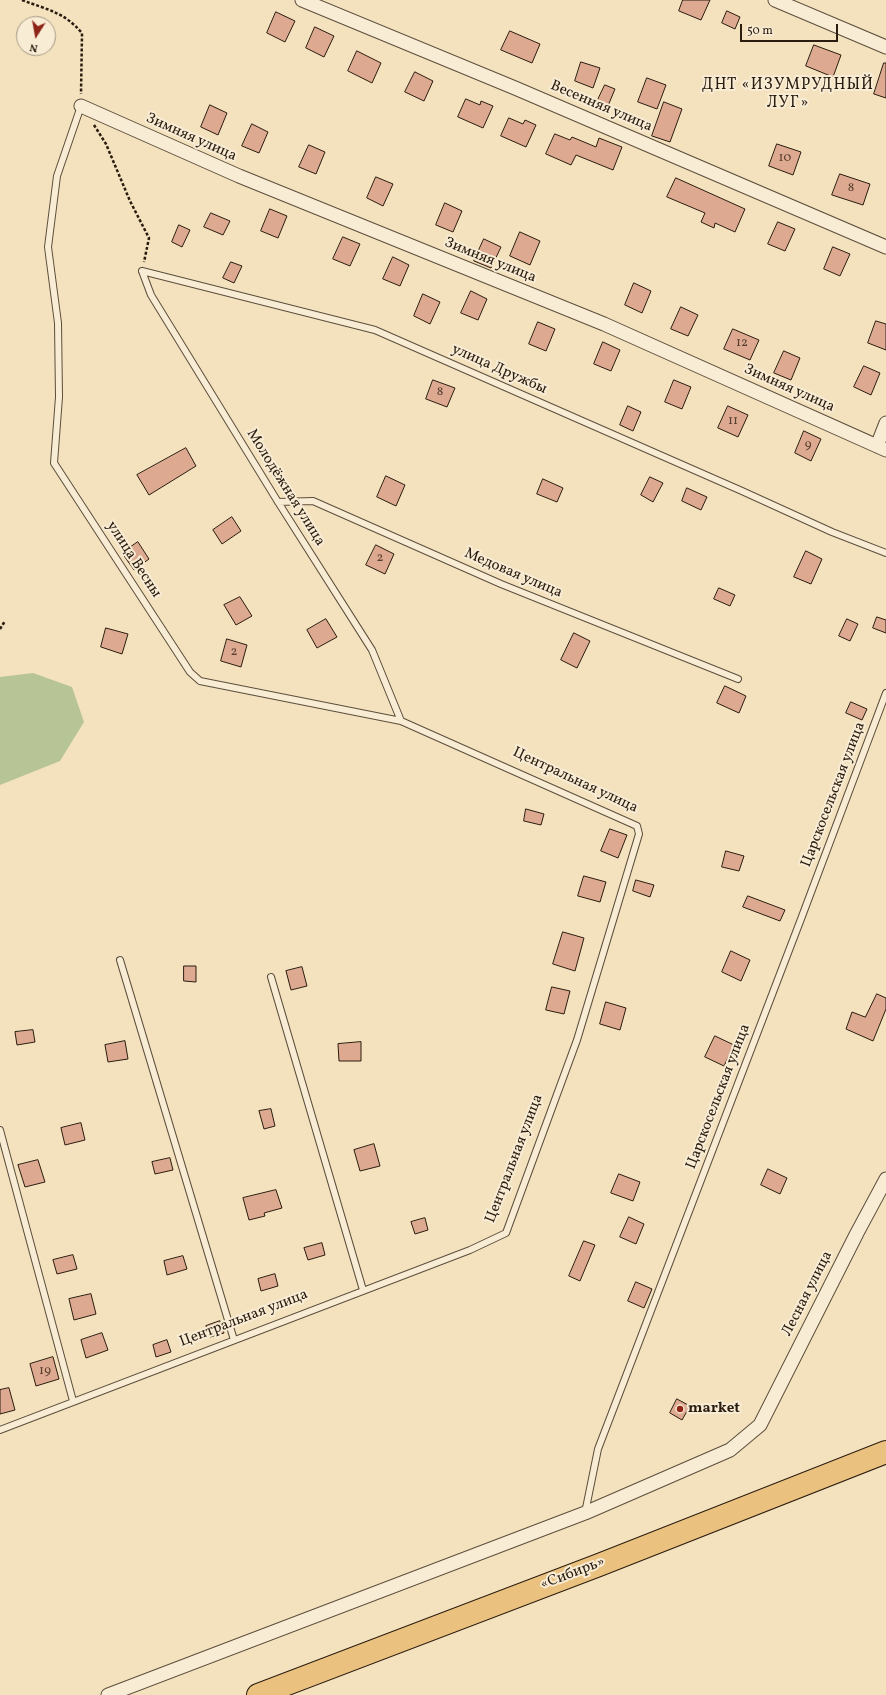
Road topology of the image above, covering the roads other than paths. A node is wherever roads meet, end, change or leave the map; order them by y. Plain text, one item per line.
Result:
1 (302, 0) edge
2 (775, 0) edge
3 (886, 47) edge
4 (81, 106) joint
5 (886, 246) edge
6 (142, 271) joint
7 (886, 424) edge
8 (882, 448) edge
9 (278, 502) junction
10 (886, 553) edge
11 (190, 672) joint
12 (738, 679) dead end
13 (886, 693) edge
14 (401, 721) junction
15 (120, 960) dead end
16 (271, 977) dead end
17 (0, 1130) edge
18 (886, 1179) edge
19 (363, 1290) junction
20 (234, 1340) junction
21 (73, 1401) junction
22 (0, 1430) edge
23 (886, 1452) edge
24 (584, 1513) junction
25 (108, 1695) edge
26 (258, 1695) edge

1 - 5 street, Весенняя улица
2 - 3 street
4 - 8 street, Зимняя улица
4 - 11 lane, улица Весны
6 - 9 lane, Молодёжная улица
6 - 10 lane, улица Дружбы
7 - 8 street
9 - 12 lane, Медовая улица
9 - 14 lane, Молодёжная улица
11 - 14 lane, Центральная улица
13 - 24 lane, Царскосельская улица
14 - 19 lane, Центральная улица
15 - 20 lane
16 - 19 lane
17 - 21 lane
18 - 24 street, Лесная улица
19 - 20 lane, Центральная улица
20 - 21 lane, Центральная улица
21 - 22 lane, Центральная улица
23 - 26 highway, «Сибирь»
24 - 25 street

